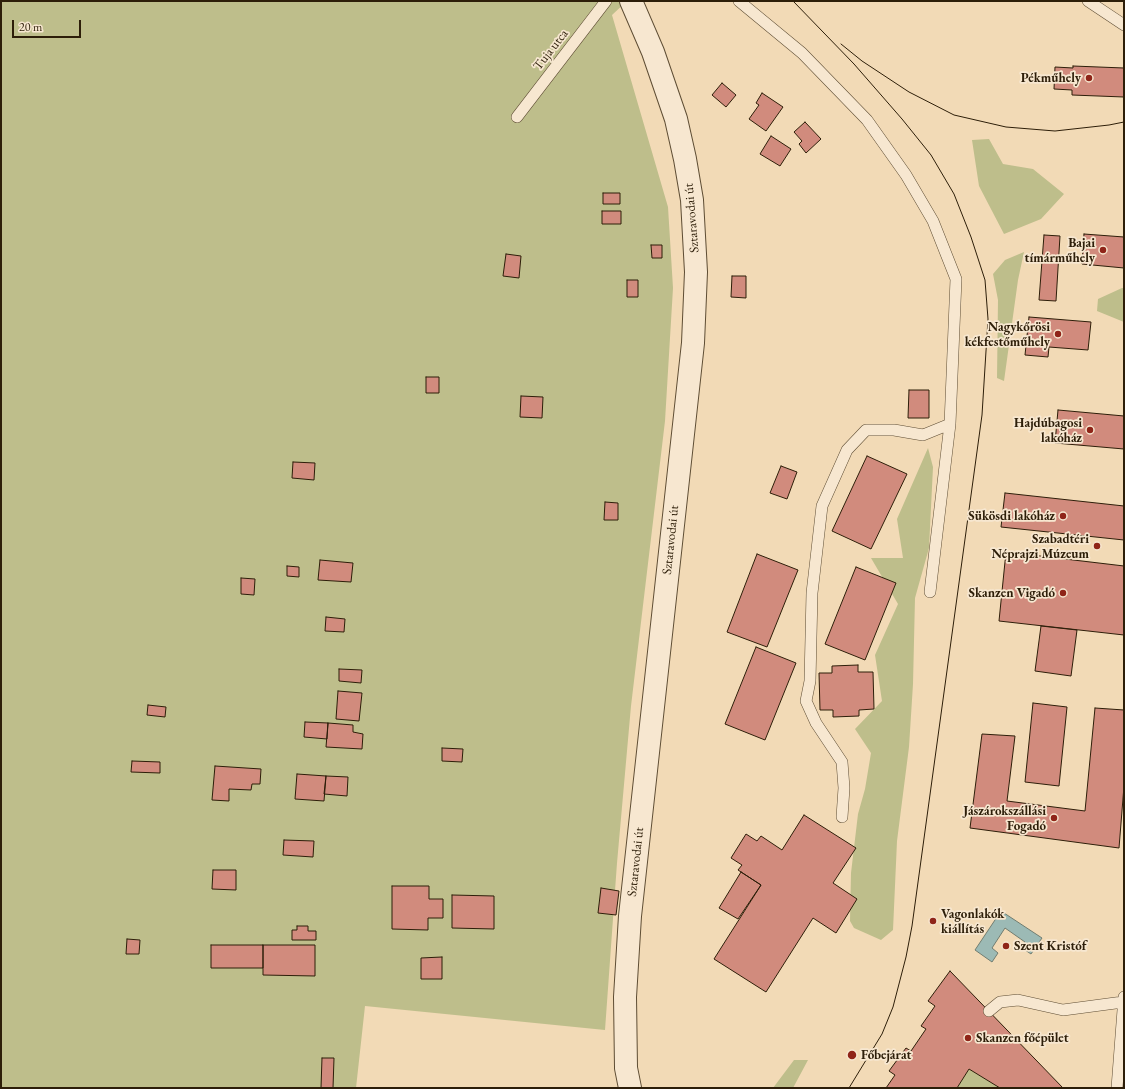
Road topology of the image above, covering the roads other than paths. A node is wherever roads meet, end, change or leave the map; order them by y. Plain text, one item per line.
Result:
1 (606, 1) edge
2 (631, 1) edge
3 (739, 1) edge
4 (1088, 1) edge
5 (1124, 25) edge
6 (517, 117) dead end
7 (950, 424) junction
8 (930, 592) dead end
9 (842, 817) dead end
10 (1124, 1000) edge
11 (989, 1011) dead end
12 (630, 1088) edge
13 (1117, 1088) edge

1 - 6 lane, Tuja utca
2 - 12 street, Sztaravodai út
3 - 7 lane
4 - 5 lane
7 - 8 lane
7 - 9 lane
10 - 11 lane
10 - 13 lane

